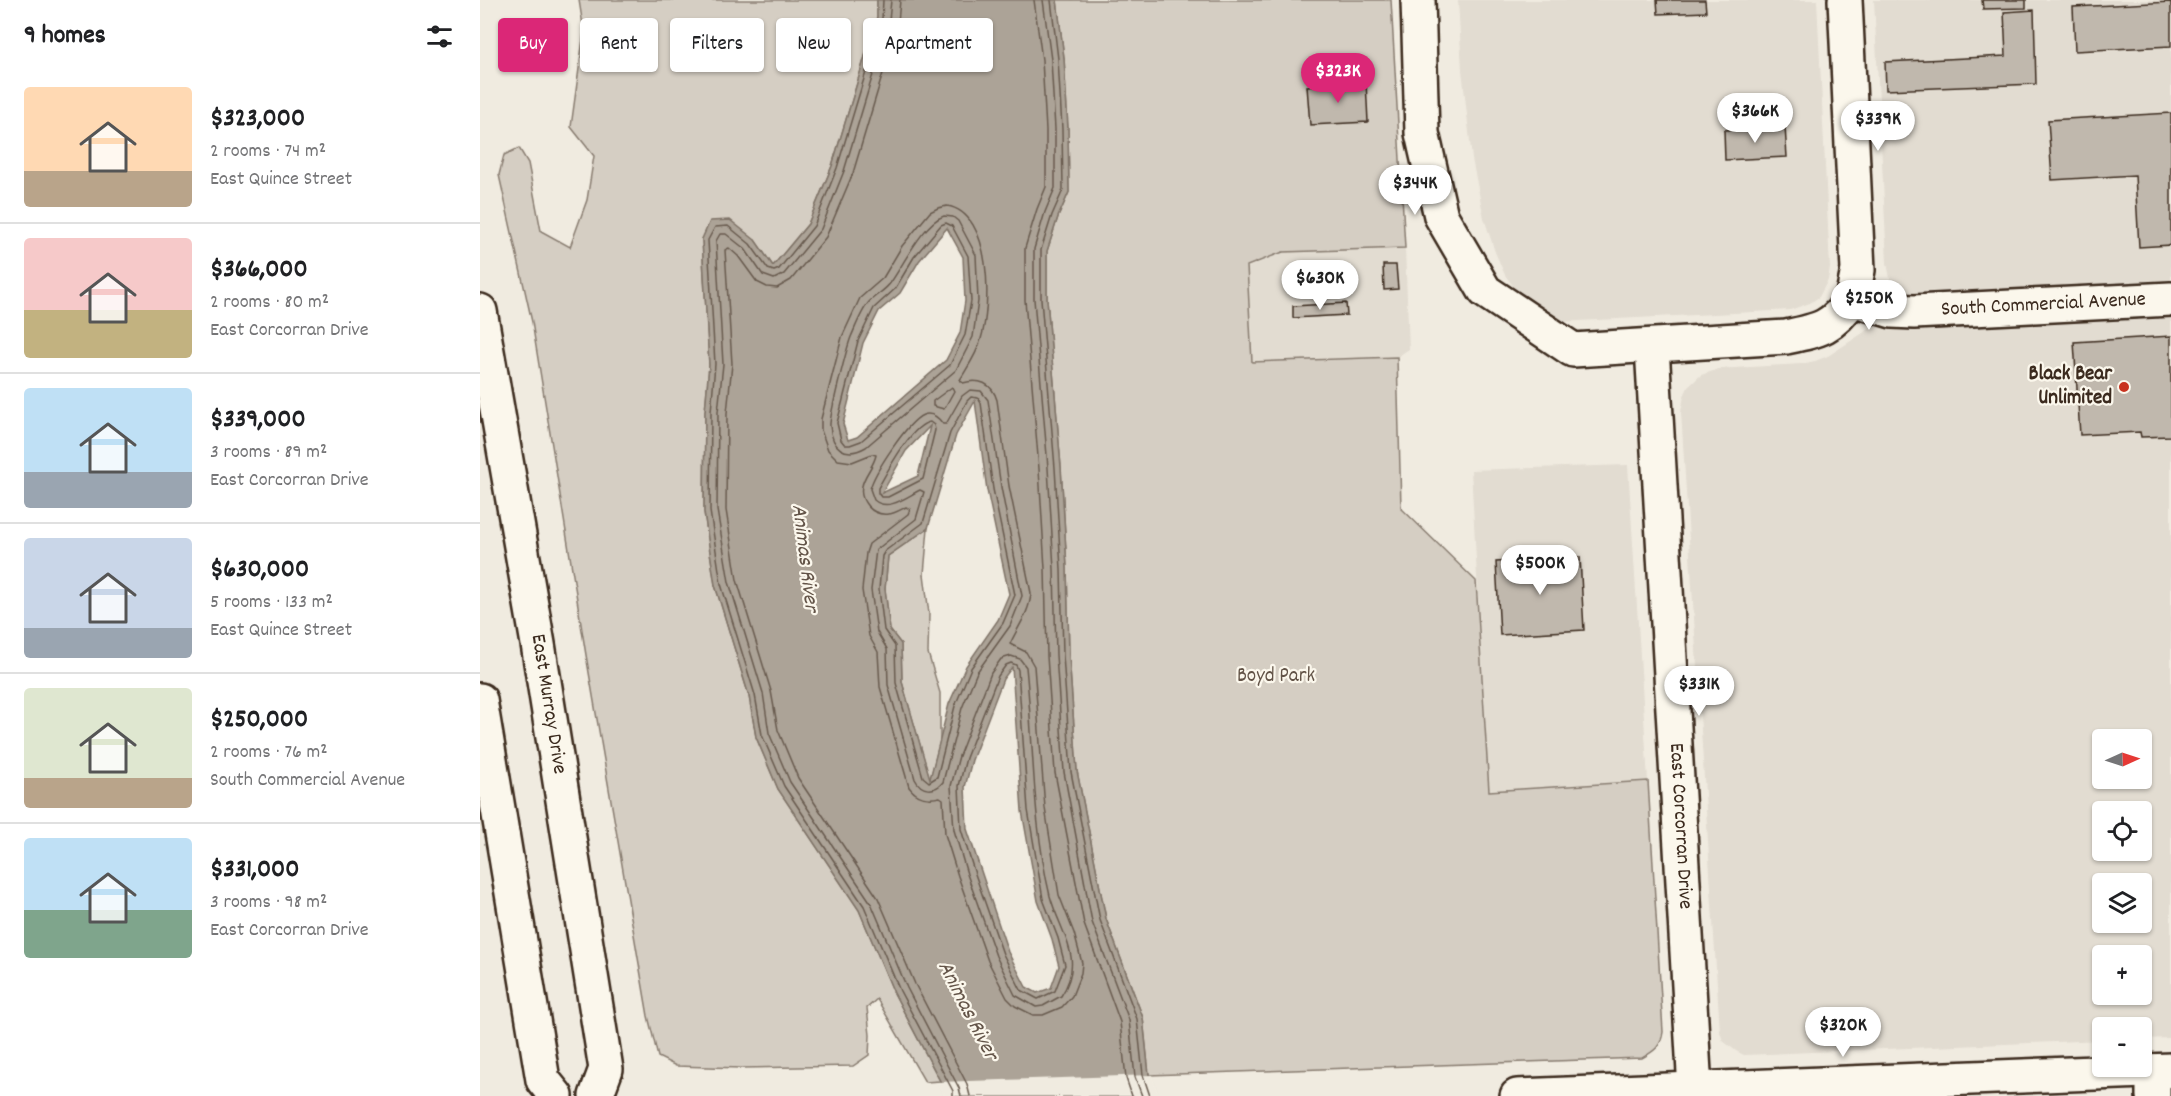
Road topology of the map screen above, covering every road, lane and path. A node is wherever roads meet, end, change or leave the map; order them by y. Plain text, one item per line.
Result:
1 (1418, 0) edge
2 (1845, 0) edge
3 (1852, 299) junction
4 (2171, 299) edge
5 (480, 311) edge
6 (1652, 347) junction
7 (480, 700) edge
8 (2159, 1079) edge
9 (1695, 1090) junction
10 (1846, 1090) edge
11 (556, 1096) edge
12 (596, 1096) edge
13 (1517, 1096) edge

1 - 6 main road
2 - 3 main road
3 - 4 main road, South Commercial Avenue
3 - 6 main road
5 - 12 main road, East Murray Drive
6 - 9 main road, East Corcorran Drive
7 - 11 main road
8 - 10 main road
9 - 10 main road
9 - 13 main road

